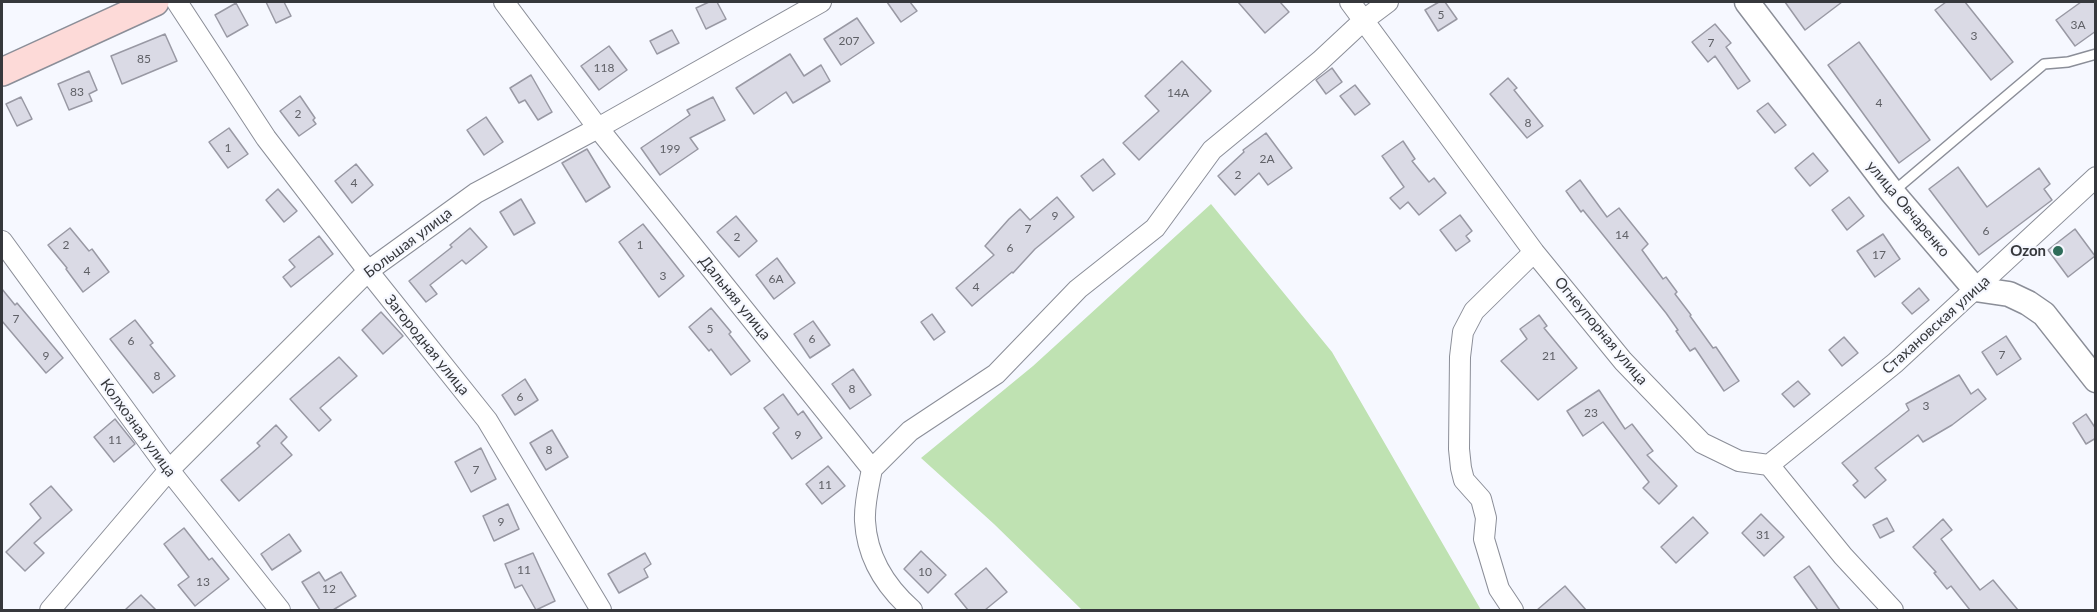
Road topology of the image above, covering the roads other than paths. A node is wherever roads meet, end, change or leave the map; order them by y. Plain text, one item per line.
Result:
1 (155, 2) edge
2 (177, 2) edge
3 (504, 2) edge
4 (821, 2) edge
5 (1350, 2) edge
6 (1388, 2) edge
7 (1747, 2) edge
8 (1364, 20) junction
9 (2096, 54) edge
10 (2, 72) edge
11 (598, 128) junction
12 (2096, 177) edge
13 (1892, 192) junction
14 (2, 241) edge
15 (1533, 252) junction
16 (368, 271) junction
17 (1975, 289) junction
18 (2096, 380) edge
19 (1769, 465) junction
20 (872, 469) junction
21 (169, 470) junction
22 (50, 610) edge
23 (280, 610) edge
24 (601, 610) edge
25 (912, 610) edge
26 (1513, 610) edge
27 (1893, 610) edge

1 - 10 main road
2 - 16 street, Загородная улица
3 - 11 street, Дальняя улица
4 - 11 street, Большая улица
5 - 8 street, Огнеупорная улица
6 - 8 street
7 - 13 street, улица Овчаренко
8 - 15 street, Огнеупорная улица
8 - 20 street
9 - 13 lane
11 - 16 street, Большая улица
11 - 20 street, Дальняя улица
12 - 17 street, Стахановская улица
13 - 17 street, улица Овчаренко
14 - 21 street, Колхозная улица
15 - 19 street, Огнеупорная улица
15 - 26 street
16 - 21 street, Большая улица
16 - 24 street, Загородная улица
17 - 18 street
17 - 19 street, Стахановская улица
19 - 27 street
20 - 25 street
21 - 22 street, Большая улица
21 - 23 street, Колхозная улица

